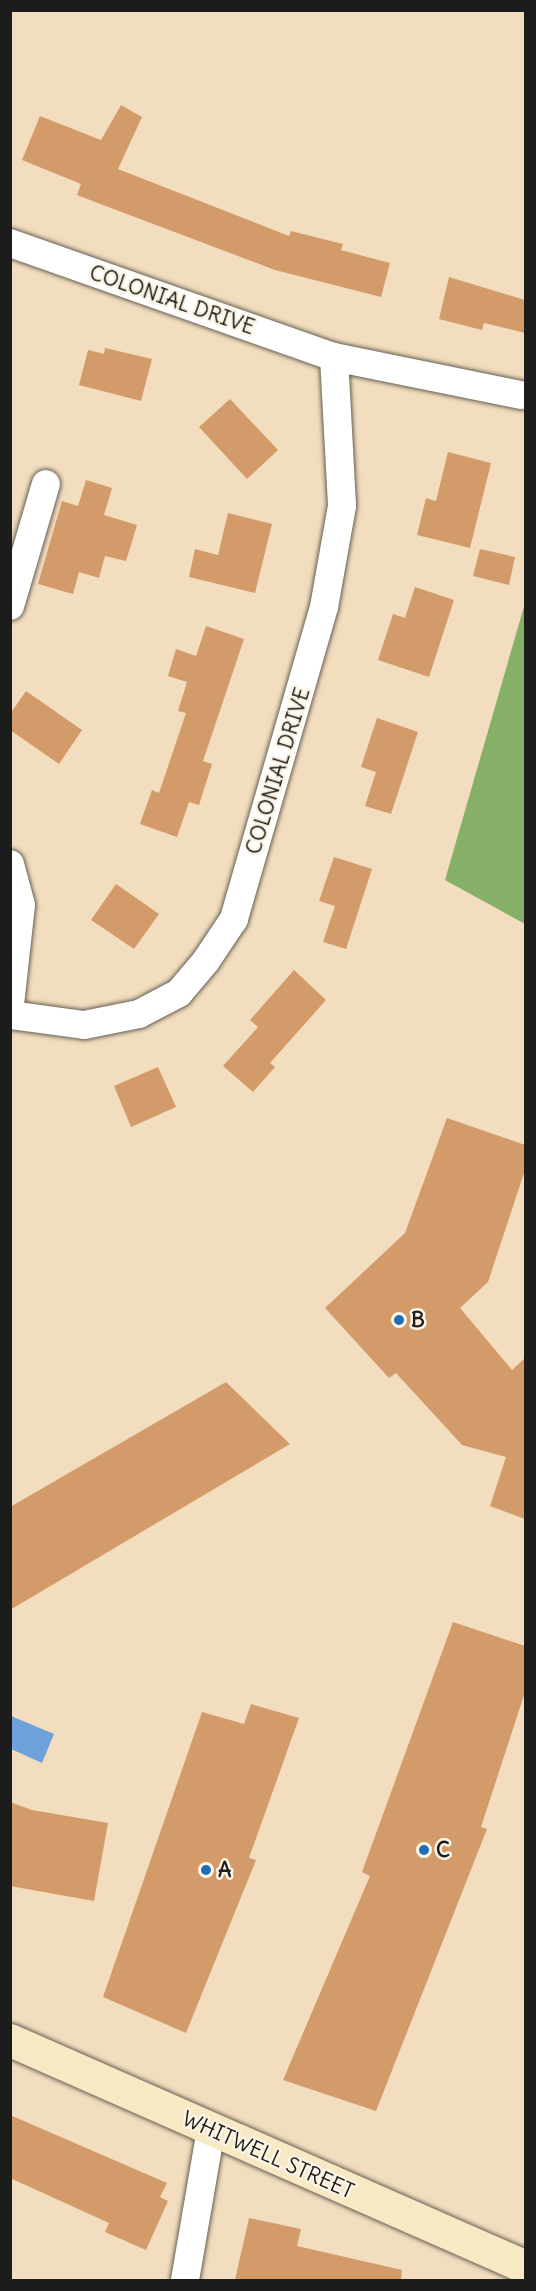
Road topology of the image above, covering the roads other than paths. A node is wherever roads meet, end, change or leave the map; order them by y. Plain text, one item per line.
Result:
1 (10, 243) edge
2 (334, 357) junction
3 (520, 395) dead end
4 (46, 484) dead end
5 (10, 606) edge
6 (10, 864) edge
7 (10, 1005) edge
8 (10, 1015) edge
9 (10, 2040) edge
10 (211, 2130) junction
11 (525, 2267) edge
12 (185, 2280) edge

1 - 2 street, COLONIAL DRIVE
2 - 3 street, COLONIAL DRIVE
2 - 8 street, COLONIAL DRIVE
4 - 5 street
6 - 7 street
9 - 10 street, WHITWELL STREET
10 - 11 street, WHITWELL STREET
10 - 12 street

